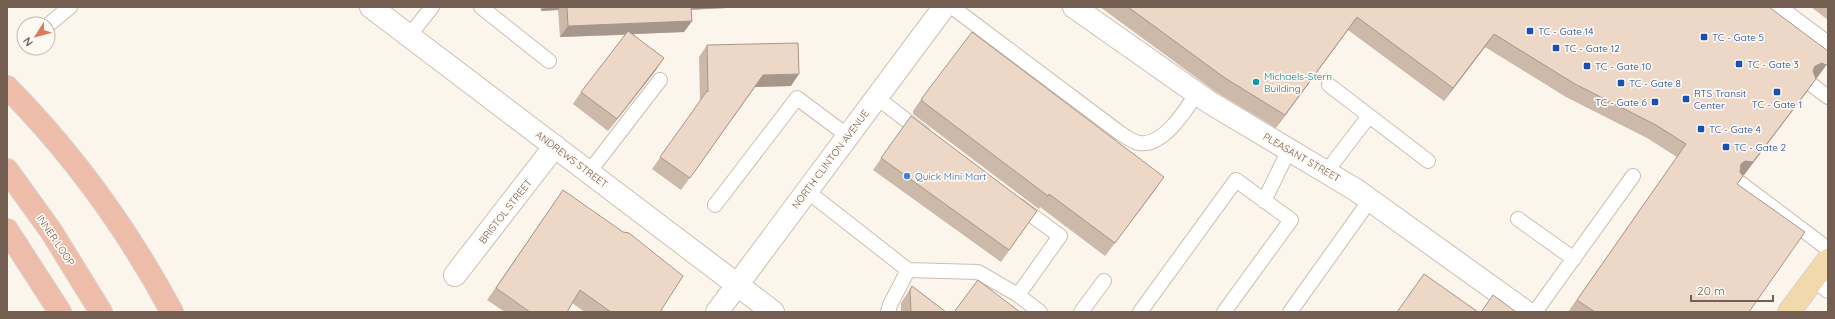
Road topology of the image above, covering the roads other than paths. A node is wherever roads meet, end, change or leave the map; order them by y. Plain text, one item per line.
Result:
1 (70, 7) edge
2 (371, 7) edge
3 (432, 7) edge
4 (481, 7) edge
5 (944, 7) edge
6 (952, 7) edge
7 (1074, 7) edge
8 (1772, 7) edge
9 (56, 18) edge
10 (409, 36) junction
11 (1828, 48) edge
12 (549, 61) dead end
13 (660, 80) dead end
14 (1328, 85) dead end
15 (1812, 85) edge
16 (7, 87) edge
17 (1197, 93) junction
18 (876, 97) junction
19 (1828, 97) edge
20 (1369, 116) junction
21 (848, 136) junction
22 (933, 140) edge
23 (555, 146) junction
24 (1289, 150) junction
25 (1428, 161) dead end
26 (7, 170) edge
27 (1327, 171) junction
28 (589, 172) junction
29 (1633, 176) dead end
30 (1739, 182) edge
31 (807, 191) junction
32 (1009, 198) edge
33 (1370, 200) junction
34 (1264, 201) junction
35 (715, 205) dead end
36 (1518, 219) dead end
37 (7, 230) edge
38 (1828, 249) edge
39 (1574, 259) junction
40 (1828, 260) edge
41 (908, 270) junction
42 (455, 275) dead end
43 (1104, 281) dead end
44 (737, 284) junction
45 (1821, 285) edge
46 (1018, 295) junction
47 (60, 312) edge
48 (101, 312) edge
49 (172, 312) edge
50 (717, 312) edge
51 (773, 312) edge
52 (888, 312) edge
53 (1040, 312) edge
54 (1081, 312) edge
55 (1140, 312) edge
56 (1224, 312) edge
57 (1290, 312) edge
58 (1526, 312) edge
59 (1535, 312) edge
60 (1789, 312) edge

1 - 9 lane
2 - 10 street, ANDREWS STREET
3 - 10 lane
4 - 12 lane
5 - 18 street, NORTH CLINTON AVENUE
6 - 17 lane
7 - 17 street, PLEASANT STREET
8 - 11 street
10 - 23 street, ANDREWS STREET
13 - 28 lane
14 - 20 lane
15 - 19 lane
16 - 49 highway
17 - 24 street, PLEASANT STREET
18 - 21 street, NORTH CLINTON AVENUE
18 - 22 lane
20 - 25 lane
20 - 27 lane
21 - 31 street, NORTH CLINTON AVENUE
21 - 35 lane
23 - 28 street, ANDREWS STREET
23 - 42 street, BRISTOL STREET
24 - 27 street, PLEASANT STREET
24 - 34 lane
26 - 48 highway, INNER LOOP
27 - 33 street, PLEASANT STREET
28 - 44 street, ANDREWS STREET
29 - 39 lane
30 - 38 lane
31 - 41 lane
31 - 44 street, NORTH CLINTON AVENUE
32 - 46 lane
33 - 57 lane
33 - 58 street, PLEASANT STREET
34 - 55 lane
34 - 56 lane
36 - 39 lane
37 - 47 highway
39 - 59 lane
40 - 45 main road
41 - 46 lane
41 - 52 lane
43 - 54 lane
44 - 50 street, NORTH CLINTON AVENUE
44 - 51 street, ANDREWS STREET
45 - 60 main road
46 - 53 lane

